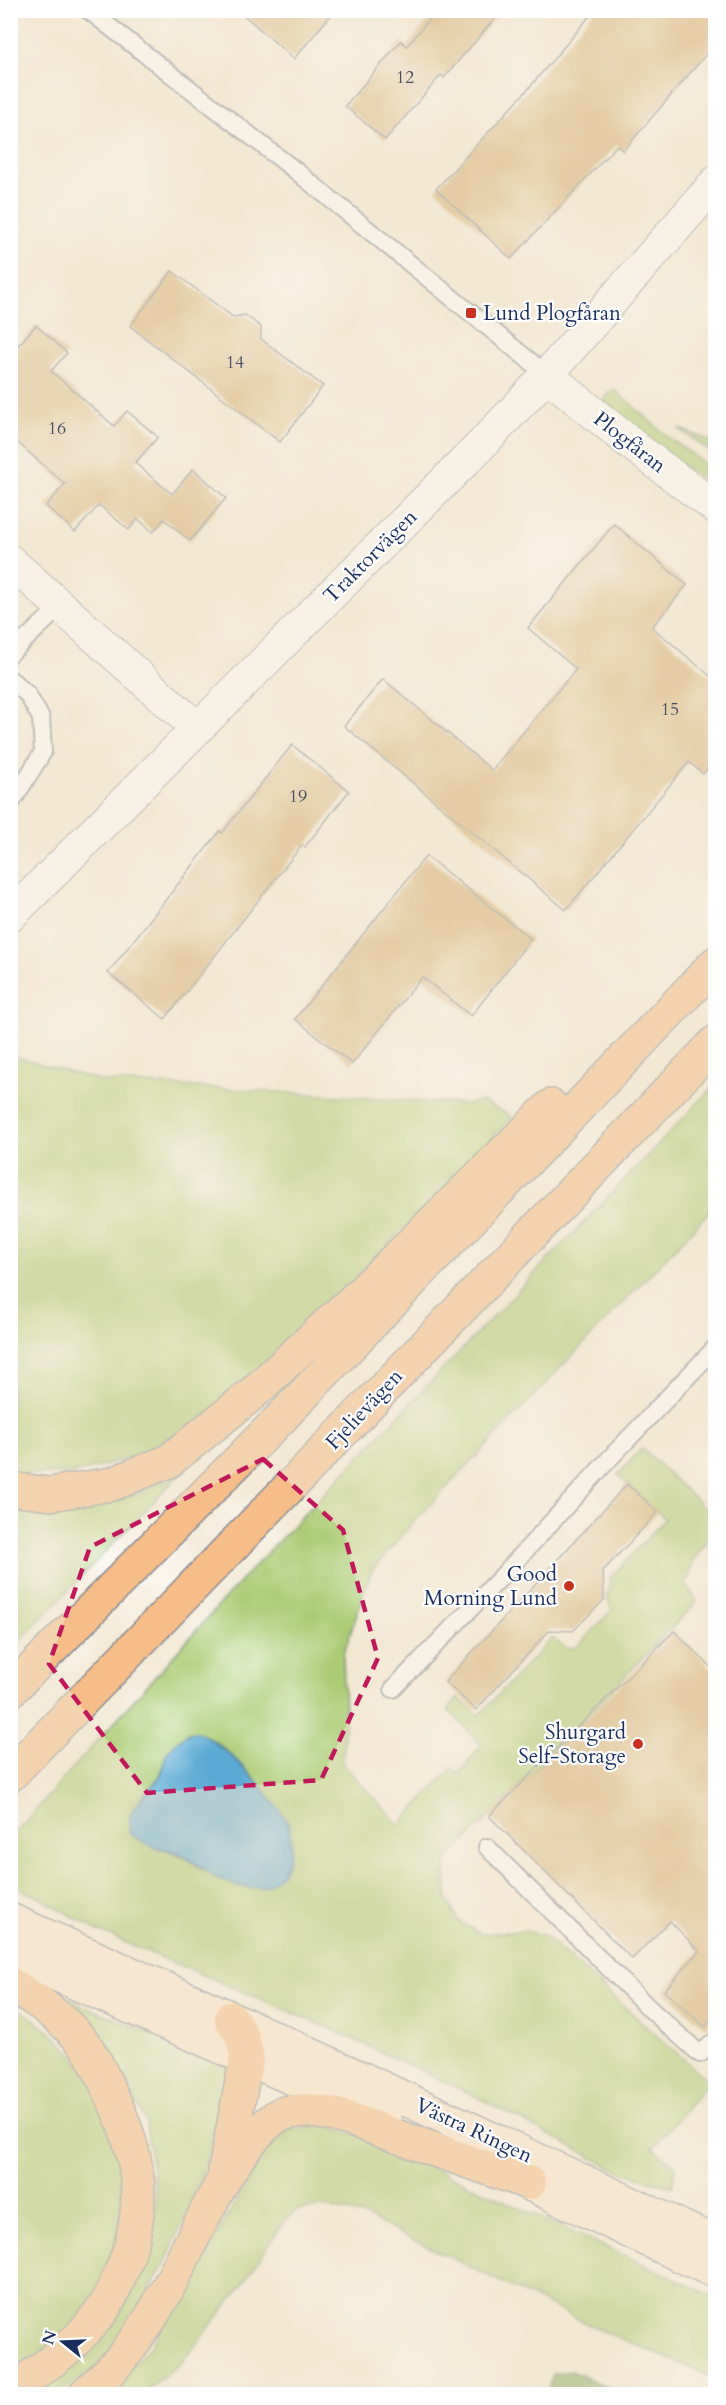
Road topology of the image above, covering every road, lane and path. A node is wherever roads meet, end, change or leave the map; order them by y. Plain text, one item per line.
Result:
1 (88, 10) edge
2 (716, 182) edge
3 (547, 375) junction
4 (715, 508) edge
5 (10, 561) edge
6 (61, 606) junction
7 (10, 654) edge
8 (10, 679) edge
9 (197, 728) junction
10 (10, 805) edge
11 (10, 916) edge
12 (716, 963) edge
13 (647, 1036) junction
14 (716, 1042) edge
15 (716, 1347) edge
16 (10, 1489) edge
17 (393, 1689) dead end
18 (10, 1691) edge
19 (10, 1775) edge
20 (487, 1847) dead end
21 (10, 1920) edge
22 (10, 1954) edge
23 (10, 1984) edge
24 (231, 2018) junction
25 (716, 2040) edge
26 (247, 2056) junction
27 (222, 2183) junction
28 (529, 2183) junction
29 (716, 2243) edge
30 (716, 2272) edge
31 (10, 2388) edge
32 (85, 2394) edge

1 - 3 lane
2 - 3 street, Traktorvägen
3 - 4 street, Plogfåran
3 - 9 street, Traktorvägen
5 - 6 street
6 - 7 lane
6 - 9 street
8 - 10 lane
9 - 11 street, Traktorvägen
12 - 13 main road
13 - 16 main road
13 - 18 main road
14 - 19 main road, Fjelievägen
15 - 17 lane
20 - 25 lane
21 - 24 main road, Västra Ringen
22 - 26 main road, Västra Ringen
23 - 31 main road
24 - 26 main road
24 - 29 main road, Västra Ringen
26 - 27 main road
26 - 28 main road, Västra Ringen
27 - 28 main road
27 - 32 main road
28 - 30 main road, Västra Ringen

